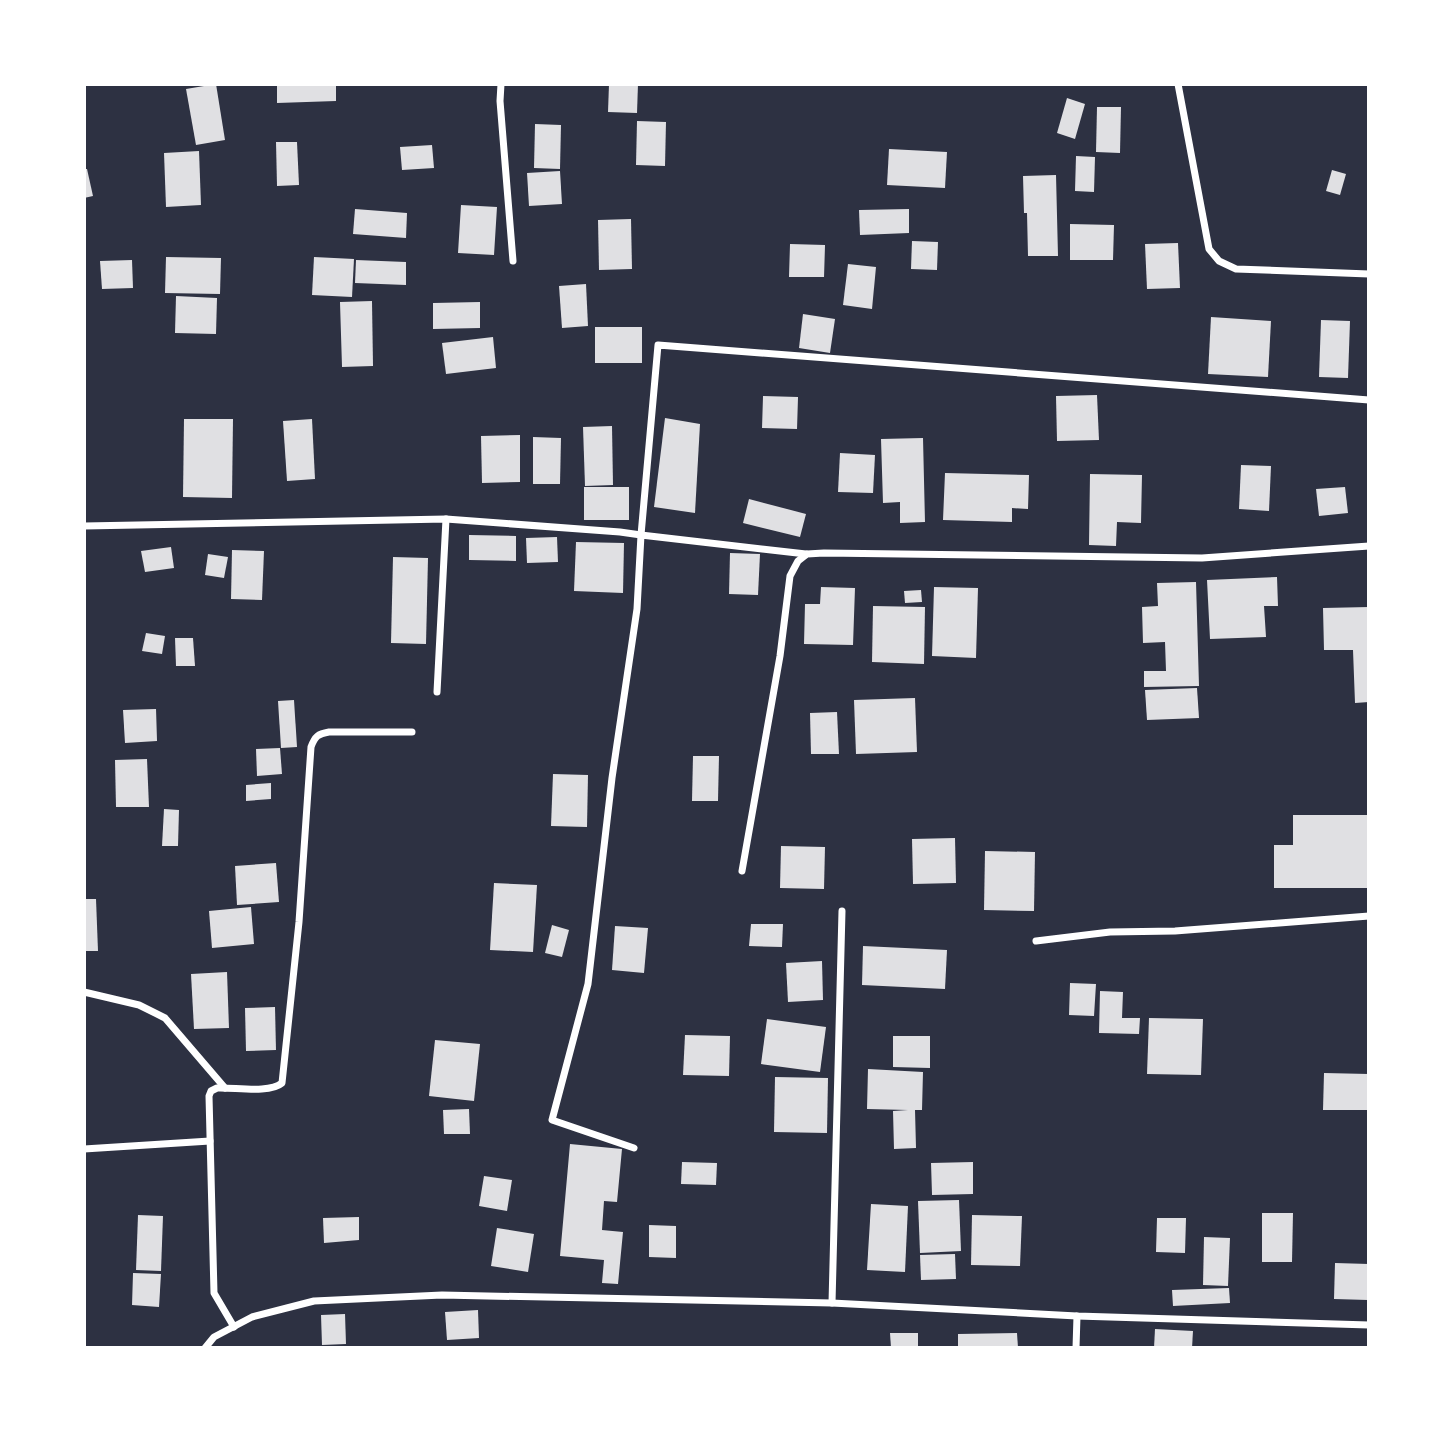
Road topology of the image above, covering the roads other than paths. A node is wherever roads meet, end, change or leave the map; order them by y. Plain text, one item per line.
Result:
1 (501, 84) edge
2 (1178, 84) edge
3 (513, 261) dead end
4 (1369, 274) edge
5 (1369, 400) edge
6 (446, 519) junction
7 (84, 526) edge
8 (641, 535) junction
9 (1369, 546) edge
10 (807, 554) junction
11 (437, 692) dead end
12 (412, 733) dead end
13 (742, 871) dead end
14 (842, 911) dead end
15 (1369, 916) edge
16 (1036, 941) dead end
17 (84, 992) edge
18 (225, 1087) junction
19 (210, 1141) junction
20 (634, 1148) dead end
21 (84, 1149) edge
22 (832, 1303) junction
23 (1077, 1316) junction
24 (1369, 1325) edge
25 (234, 1327) junction
26 (205, 1348) edge
27 (1076, 1348) edge

1 - 3 street
2 - 4 street
5 - 8 street
6 - 7 street
6 - 8 street
6 - 11 street
8 - 10 street
8 - 20 street
9 - 10 street
10 - 13 street
12 - 18 street
14 - 22 street
15 - 16 street
17 - 18 street
18 - 19 street
19 - 21 street
19 - 25 street
22 - 23 street
22 - 25 street
23 - 24 street
23 - 27 street
25 - 26 street

